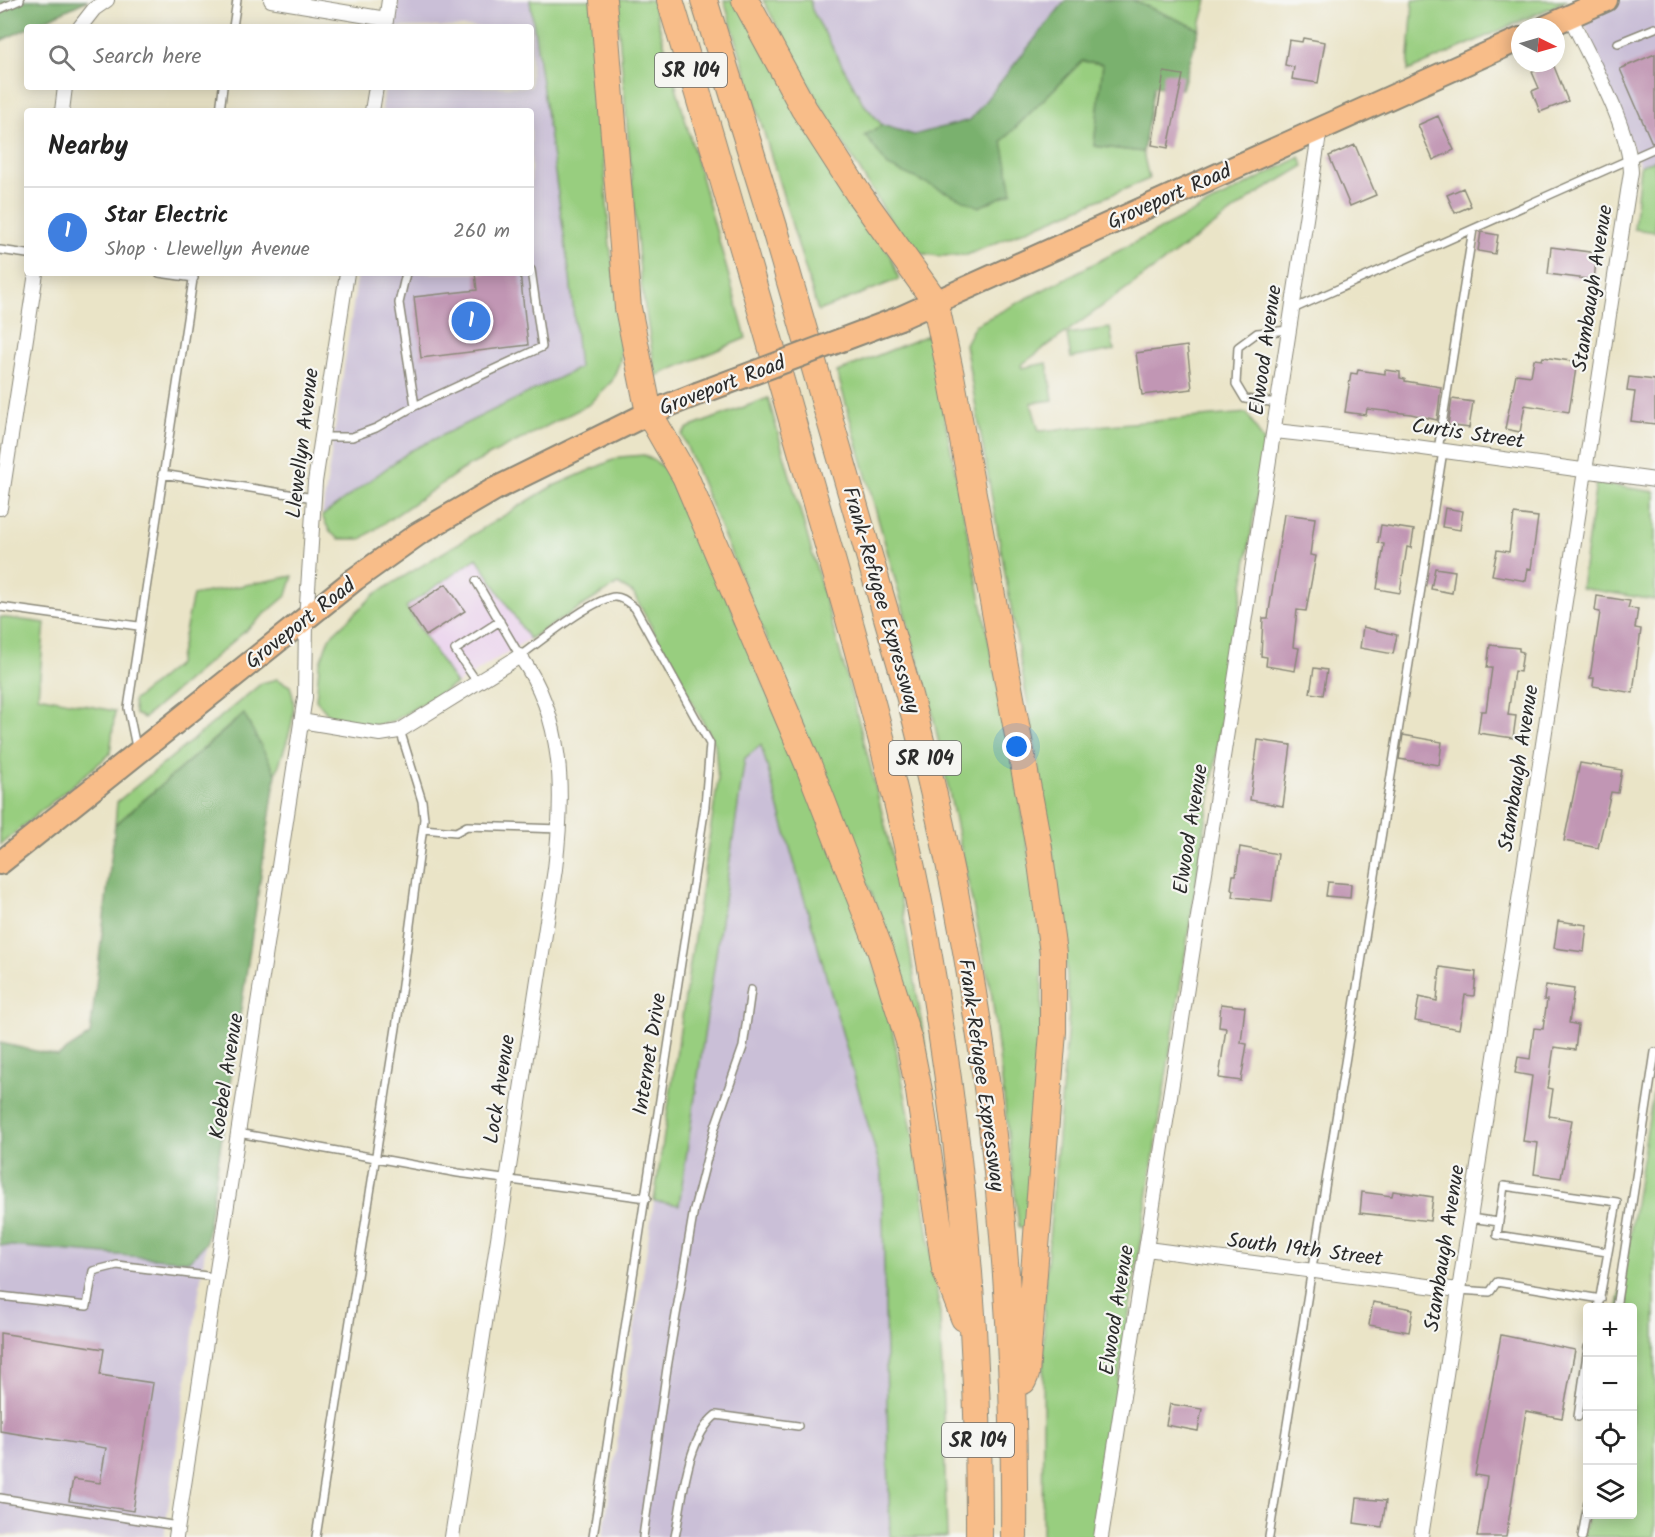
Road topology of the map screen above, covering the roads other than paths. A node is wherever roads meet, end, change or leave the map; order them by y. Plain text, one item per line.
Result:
1 (20, 0) edge
2 (107, 0) edge
3 (237, 0) edge
4 (271, 0) edge
5 (389, 0) edge
6 (603, 0) edge
7 (670, 0) edge
8 (704, 0) edge
9 (745, 0) edge
10 (1606, 0) edge
11 (0, 9) edge
12 (1570, 16) junction
13 (1565, 18) edge
14 (385, 23) edge
15 (82, 24) edge
16 (233, 24) edge
17 (1655, 28) edge
18 (1511, 43) edge
19 (1618, 43) dead end
20 (65, 90) edge
21 (223, 90) edge
22 (376, 90) edge
23 (62, 108) edge
24 (220, 108) edge
25 (372, 108) edge
26 (1320, 128) junction
27 (1655, 148) edge
28 (1630, 159) junction
29 (1473, 229) junction
30 (0, 250) edge
31 (24, 254) edge
32 (36, 276) edge
33 (194, 276) edge
34 (348, 276) edge
35 (405, 276) edge
36 (532, 276) edge
37 (935, 301) junction
38 (1292, 309) junction
39 (1289, 330) junction
40 (1279, 403) junction
41 (415, 406) junction
42 (649, 413) junction
43 (1275, 431) junction
44 (322, 437) junction
45 (1441, 450) junction
46 (1586, 471) junction
47 (162, 474) junction
48 (1655, 480) edge
49 (314, 498) junction
50 (0, 508) edge
51 (476, 580) dead end
52 (0, 607) edge
53 (306, 620) junction
54 (500, 621) junction
55 (138, 626) junction
56 (520, 656) junction
57 (477, 682) junction
58 (301, 721) junction
59 (400, 730) junction
60 (138, 753) junction
61 (423, 829) junction
62 (560, 829) junction
63 (0, 863) edge
64 (751, 990) dead end
65 (1655, 1052) edge
66 (238, 1132) junction
67 (375, 1156) junction
68 (505, 1179) junction
69 (647, 1198) junction
70 (1470, 1218) junction
71 (1498, 1222) junction
72 (1146, 1250) junction
73 (1607, 1252) junction
74 (1312, 1271) junction
75 (215, 1278) junction
76 (1458, 1290) junction
77 (0, 1296) edge
78 (1601, 1299) junction
79 (1600, 1303) edge
80 (1617, 1303) edge
81 (974, 1344) junction
82 (1586, 1357) edge
83 (1013, 1410) junction
84 (1578, 1417) dead end
85 (798, 1426) dead end
86 (0, 1498) edge
87 (1585, 1519) edge
88 (177, 1532) edge
89 (316, 1537) edge
90 (452, 1537) edge
91 (593, 1537) edge
92 (644, 1537) edge
93 (675, 1537) edge
94 (979, 1537) edge
95 (1014, 1537) edge
96 (1101, 1537) edge
97 (1269, 1537) edge
98 (1421, 1537) edge
99 (1582, 1537) edge

1 - 11 lane
2 - 15 street
3 - 16 lane
4 - 14 street
5 - 14 street
6 - 42 highway
7 - 81 highway, Frank-Refugee Expressway / SR 104
8 - 83 highway, Frank-Refugee Expressway / SR 104
9 - 37 highway
10 - 12 main road
12 - 13 main road
12 - 28 street, Stambaugh Avenue
17 - 19 lane
18 - 26 main road, Groveport Road
20 - 23 street
21 - 24 lane
22 - 25 street
26 - 37 main road, Groveport Road
26 - 38 street, Elwood Avenue
27 - 28 lane
28 - 29 lane
28 - 46 street, Stambaugh Avenue
29 - 38 lane
29 - 45 lane
30 - 31 lane
32 - 50 street
33 - 47 lane
34 - 44 street, Llewellyn Avenue
35 - 41 lane
36 - 41 lane
37 - 42 main road, Groveport Road, bridge
37 - 83 highway
38 - 39 street, Elwood Avenue
39 - 40 street, Elwood Avenue
39 - 40 lane
40 - 43 street, Elwood Avenue
41 - 44 lane
42 - 53 main road, Groveport Road
42 - 81 highway
43 - 45 street, Curtis Street
43 - 72 street, Elwood Avenue
44 - 49 street, Llewellyn Avenue
45 - 46 street, Curtis Street
45 - 74 lane
46 - 48 street, Curtis Street
46 - 70 street, Stambaugh Avenue
47 - 49 lane
47 - 55 lane
49 - 53 street, Llewellyn Avenue
51 - 54 lane, Lock Avenue
52 - 55 lane
53 - 58 street, Koebel Avenue
53 - 60 main road, Groveport Road
54 - 56 lane, Lock Avenue
54 - 57 lane
55 - 60 lane
56 - 57 street
56 - 62 street, Lock Avenue
56 - 69 lane, Internet Drive
57 - 59 street
58 - 59 street
58 - 66 street, Koebel Avenue
59 - 61 lane
60 - 63 main road, Groveport Road
61 - 62 lane
61 - 67 lane
62 - 68 street, Lock Avenue
64 - 92 lane
65 - 80 lane
66 - 67 lane
66 - 75 street, Koebel Avenue
67 - 68 lane
67 - 89 lane
68 - 69 lane
68 - 90 street, Lock Avenue
69 - 91 lane, Internet Drive
70 - 71 lane
70 - 76 street, Stambaugh Avenue
71 - 73 lane
71 - 73 lane
72 - 74 street, South 19th Street
72 - 96 street, Elwood Avenue
73 - 78 lane
74 - 76 street, South 19th Street
74 - 97 lane
75 - 77 lane
75 - 88 street, Koebel Avenue
76 - 78 lane
76 - 98 street, Stambaugh Avenue
78 - 79 lane
81 - 94 highway, Frank-Refugee Expressway / SR 104
82 - 84 lane
83 - 95 highway, Frank-Refugee Expressway / SR 104
85 - 93 lane
86 - 88 lane
87 - 99 lane

